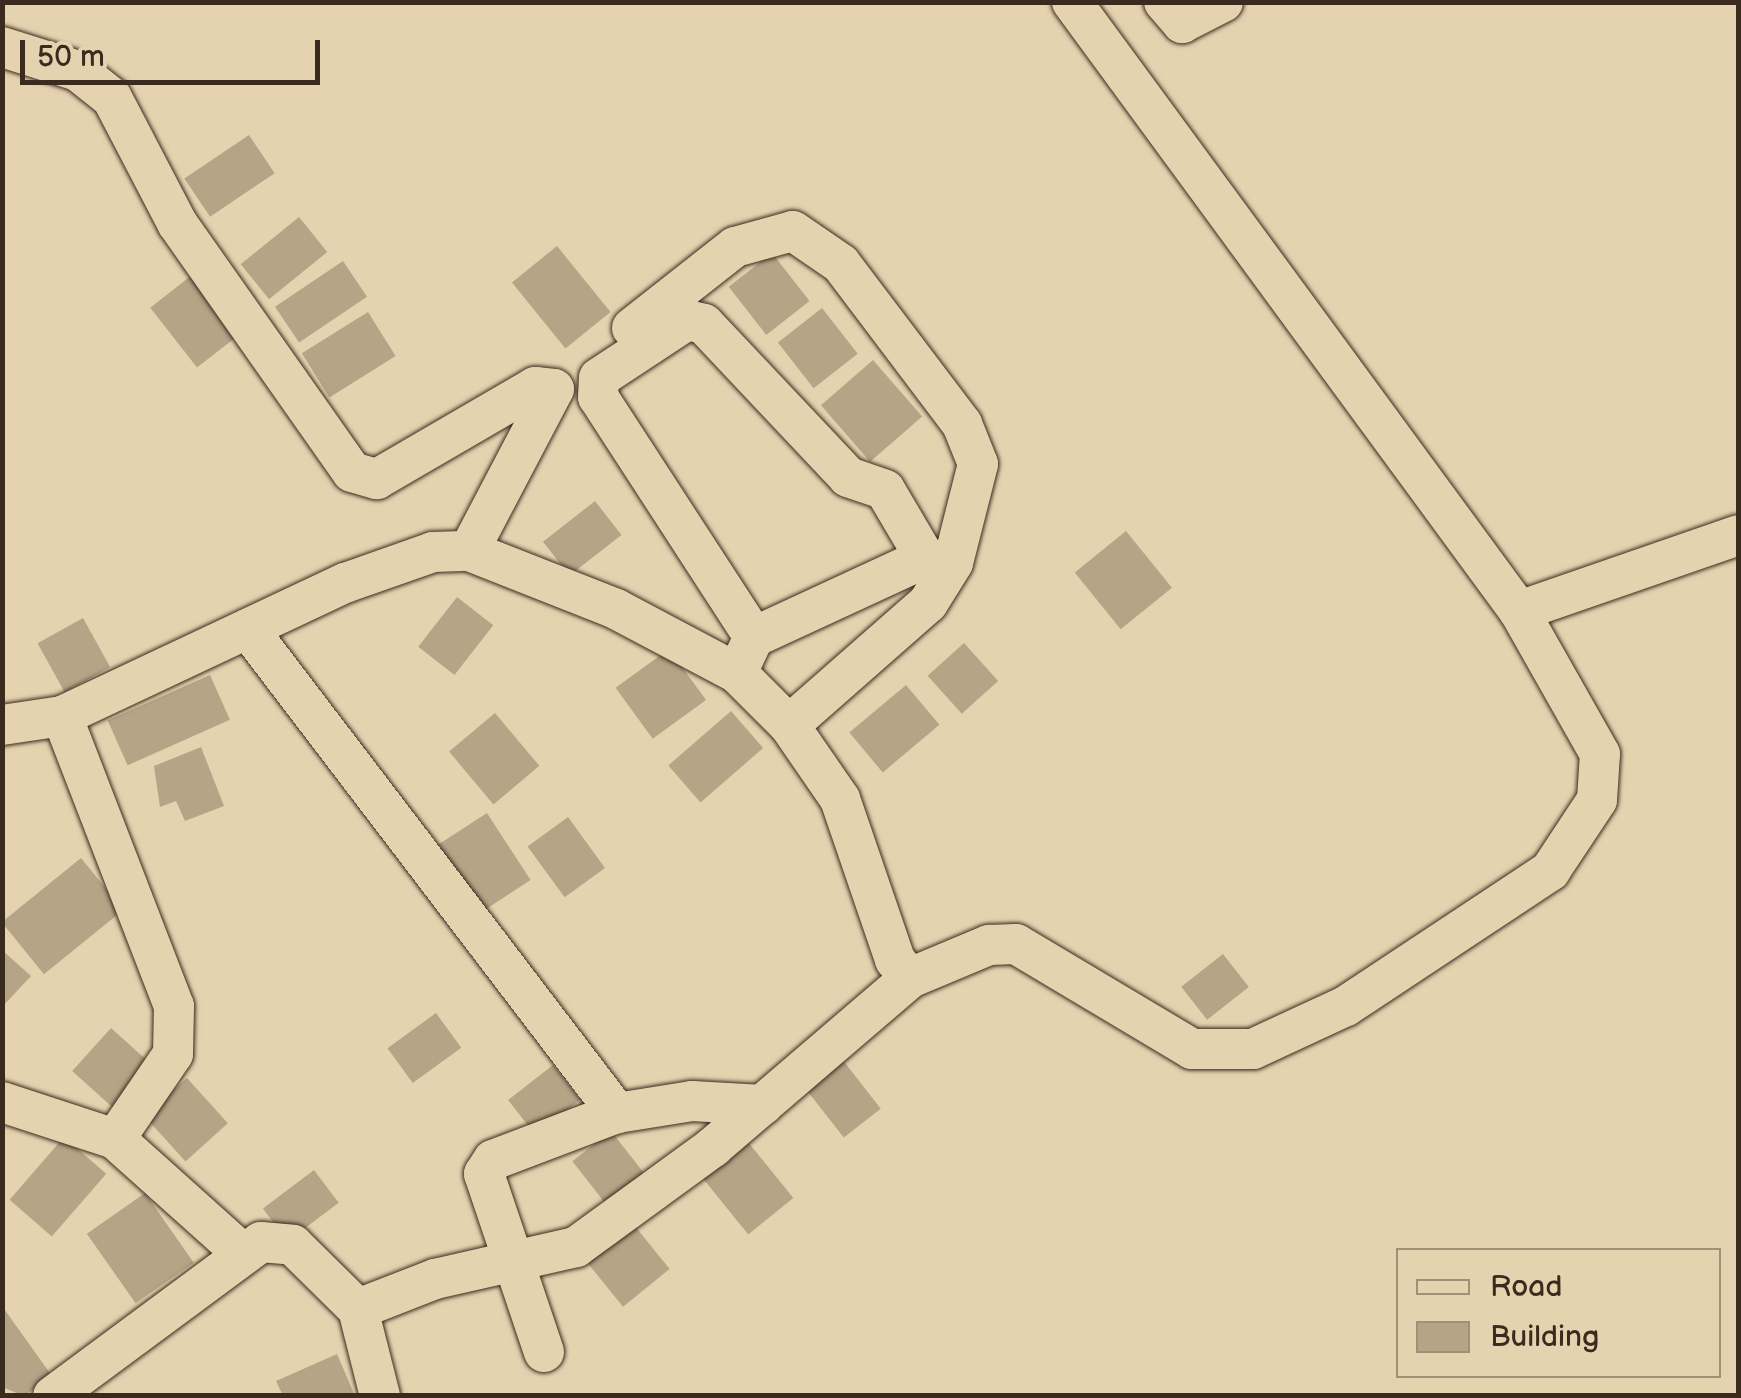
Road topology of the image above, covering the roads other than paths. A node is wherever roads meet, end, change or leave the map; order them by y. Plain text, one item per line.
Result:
1 (1072, 2) edge
2 (1164, 2) edge
3 (1223, 2) edge
4 (2, 47) edge
5 (554, 389) junction
6 (1738, 534) edge
7 (469, 551) junction
8 (1519, 611) junction
9 (248, 629) junction
10 (754, 637) junction
11 (736, 673) junction
12 (62, 716) junction
13 (789, 724) junction
14 (2, 725) edge
15 (910, 978) junction
16 (2, 1102) edge
17 (763, 1106) junction
18 (617, 1113) junction
19 (114, 1140) junction
20 (240, 1251) junction
21 (511, 1263) junction
22 (358, 1308) junction
23 (544, 1352) dead end
24 (53, 1396) edge
25 (380, 1396) edge

1 - 8 street
2 - 3 street
4 - 5 street
5 - 7 street
5 - 13 street
6 - 8 street
7 - 9 street
7 - 11 street
8 - 15 street
9 - 12 street
9 - 18 street
10 - 10 street
10 - 11 street
11 - 13 street
12 - 14 street
12 - 19 street
13 - 15 street
15 - 17 street
16 - 19 street
17 - 18 street
17 - 21 street
18 - 21 street
19 - 20 street
20 - 22 street
20 - 24 street
21 - 22 street
21 - 23 street
22 - 25 street

